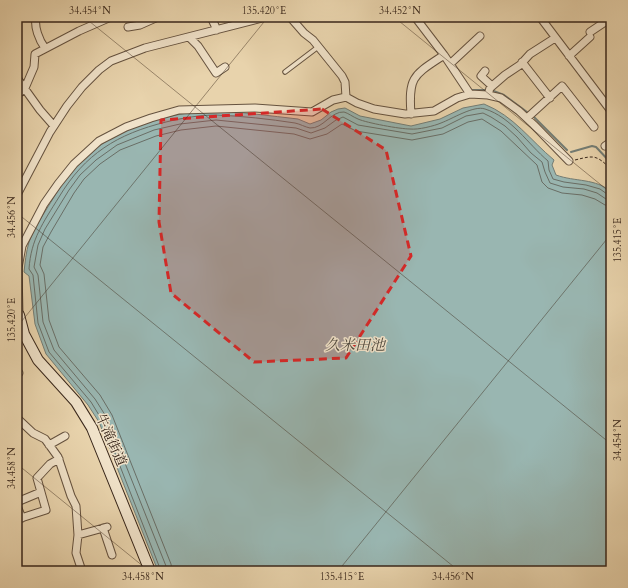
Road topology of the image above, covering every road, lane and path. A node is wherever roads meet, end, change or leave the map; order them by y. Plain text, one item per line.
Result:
1 (36, 17) edge
2 (111, 17) edge
3 (158, 17) edge
4 (211, 17) edge
5 (266, 17) edge
6 (290, 17) edge
7 (415, 17) edge
8 (540, 17) edge
9 (611, 18) edge
10 (128, 27) dead end
11 (217, 30) junction
12 (480, 36) dead end
13 (189, 37) junction
14 (555, 38) junction
15 (318, 47) junction
16 (45, 48) junction
17 (444, 55) junction
18 (569, 56) junction
19 (522, 62) junction
20 (450, 64) junction
21 (225, 67) dead end
22 (485, 71) dead end
23 (285, 72) dead end
24 (17, 78) edge
25 (492, 86) junction
26 (26, 88) junction
27 (17, 94) edge
28 (470, 94) junction
29 (488, 95) junction
30 (346, 97) junction
31 (550, 98) junction
32 (611, 111) edge
33 (411, 114) junction
34 (527, 118) junction
35 (54, 126) junction
36 (594, 128) dead end
37 (569, 161) joint
38 (611, 169) edge
39 (17, 195) edge
40 (18, 313) edge
41 (17, 371) edge
42 (17, 375) edge
43 (17, 418) edge
44 (65, 436) dead end
45 (49, 444) junction
46 (59, 459) junction
47 (40, 492) junction
48 (17, 502) edge
49 (17, 506) edge
50 (20, 519) edge
51 (78, 534) junction
52 (112, 555) dead end
53 (82, 571) edge
54 (150, 571) edge

1 - 16 street
2 - 16 street
3 - 10 street
4 - 11 street
5 - 11 street
6 - 15 street
7 - 17 street
8 - 14 street
9 - 18 street
11 - 13 street
12 - 20 street
13 - 21 street
13 - 35 street
14 - 18 street
14 - 19 street
15 - 23 lane
15 - 30 street
16 - 26 street
17 - 20 street
17 - 33 street
18 - 32 street
19 - 25 street
19 - 31 street
20 - 28 street
22 - 25 street
24 - 26 street
25 - 29 street
26 - 27 street
26 - 35 street
28 - 29 street
28 - 33 street
29 - 34 street
30 - 33 street
30 - 40 street
31 - 34 street
31 - 36 street
34 - 37 street
35 - 39 street
37 - 38 path
40 - 54 street, 牛滝街道
41 - 42 street
43 - 45 street
44 - 45 street
45 - 46 street
46 - 47 street
46 - 51 street
47 - 48 street
47 - 50 street
49 - 50 street
51 - 52 street
51 - 53 street

